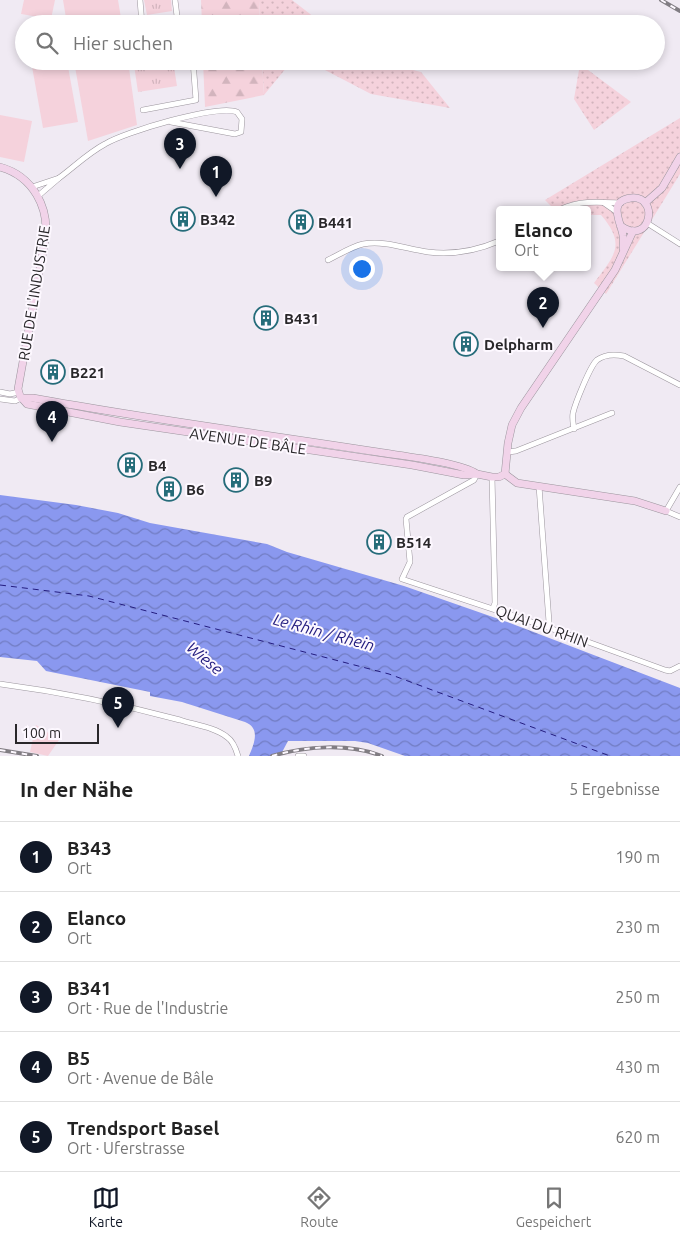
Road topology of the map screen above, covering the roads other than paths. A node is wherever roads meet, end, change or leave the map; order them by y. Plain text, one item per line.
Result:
1 (140, 0) edge
2 (175, 0) edge
3 (141, 15) edge
4 (177, 15) edge
5 (194, 70) edge
6 (143, 110) dead end
7 (171, 122) junction
8 (680, 157) edge
9 (0, 167) edge
10 (59, 178) junction
11 (32, 187) junction
12 (38, 196) junction
13 (603, 202) junction
14 (621, 203) junction
15 (645, 203) junction
16 (569, 206) edge
17 (617, 212) junction
18 (647, 223) junction
19 (621, 226) junction
20 (634, 231) junction
21 (496, 242) edge
22 (680, 244) edge
23 (623, 253) junction
24 (328, 260) dead end
25 (680, 385) edge
26 (0, 392) edge
27 (19, 393) junction
28 (0, 399) edge
29 (612, 413) dead end
30 (574, 429) junction
31 (508, 452) junction
32 (477, 474) junction
33 (505, 474) junction
34 (492, 477) junction
35 (539, 486) junction
36 (680, 487) edge
37 (666, 511) junction
38 (680, 518) edge
39 (493, 608) junction
40 (547, 627) junction
41 (680, 666) edge
42 (0, 684) edge
43 (238, 756) edge
44 (298, 756) edge
45 (304, 756) edge

1 - 3 street
2 - 4 street
5 - 6 street
7 - 7 street
7 - 10 street
8 - 15 main road
9 - 11 main road, RUE DE L'INDUSTRIE
10 - 11 street
10 - 12 street
11 - 12 main road, RUE DE L'INDUSTRIE
12 - 27 main road, RUE DE L'INDUSTRIE
13 - 14 street
13 - 16 street
13 - 17 street
14 - 15 main road
14 - 17 main road
15 - 18 main road
17 - 19 main road
18 - 20 main road
18 - 22 street
19 - 20 main road
19 - 23 main road
20 - 23 main road
21 - 24 street
23 - 31 main road
25 - 30 street
26 - 27 street, AVENUE DE BÂLE
27 - 28 street, AVENUE DE BÂLE
27 - 32 main road, AVENUE DE BÂLE
29 - 30 street
30 - 31 street
31 - 33 main road
32 - 34 main road, AVENUE DE BÂLE
32 - 39 street, QUAI DU RHIN
33 - 34 main road, AVENUE DE BÂLE
33 - 35 main road
34 - 39 street
35 - 37 main road
35 - 40 street
36 - 37 street
37 - 38 street
39 - 40 street, QUAI DU RHIN
40 - 41 street, QUAI DU RHIN
42 - 43 street
44 - 45 street

